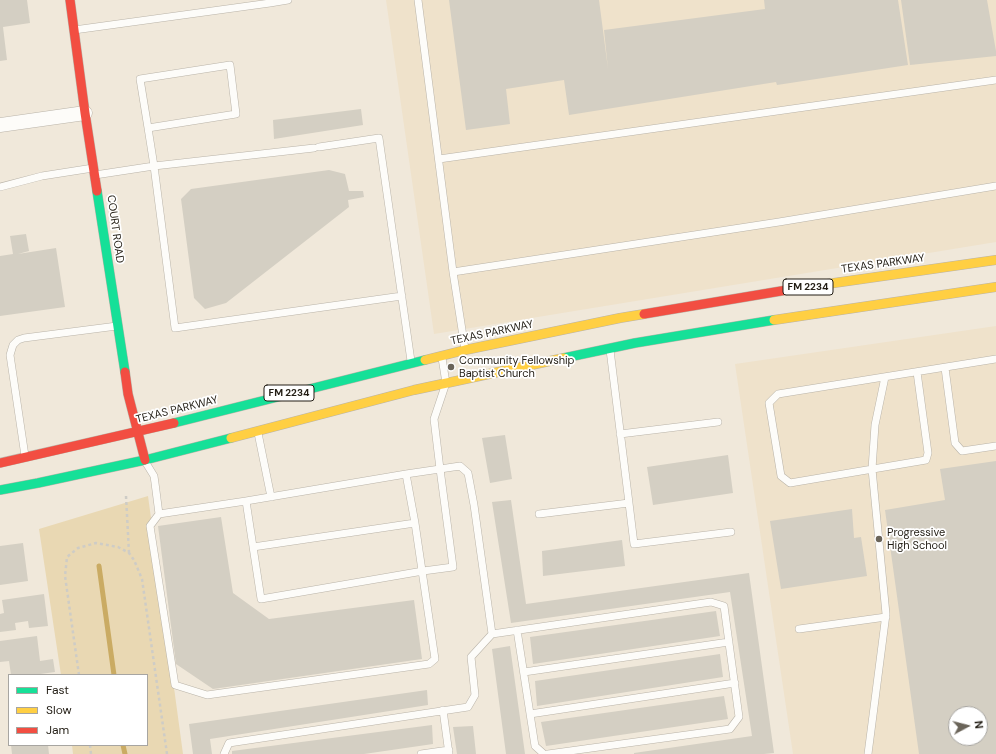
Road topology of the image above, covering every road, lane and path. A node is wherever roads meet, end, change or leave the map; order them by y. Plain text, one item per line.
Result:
1 (70, 0) edge
2 (288, 0) edge
3 (418, 0) edge
4 (74, 30) junction
5 (996, 80) edge
6 (85, 113) junction
7 (0, 125) edge
8 (148, 128) junction
9 (439, 159) junction
10 (154, 166) junction
11 (94, 172) junction
12 (996, 186) edge
13 (0, 187) edge
14 (996, 260) edge
15 (454, 272) junction
16 (977, 280) dead end
17 (996, 287) edge
18 (967, 291) junction
19 (402, 296) junction
20 (117, 326) junction
21 (610, 348) junction
22 (465, 350) junction
23 (441, 356) junction
24 (996, 360) edge
25 (412, 364) junction
26 (945, 368) junction
27 (917, 372) junction
28 (885, 377) junction
29 (446, 383) junction
30 (718, 422) dead end
31 (137, 432) junction
32 (258, 432) junction
33 (620, 434) junction
34 (996, 446) edge
35 (25, 458) junction
36 (145, 460) junction
37 (0, 463) edge
38 (440, 469) junction
39 (872, 469) junction
40 (406, 474) junction
41 (0, 490) edge
42 (126, 496) dead end
43 (270, 497) junction
44 (246, 501) junction
45 (629, 502) junction
46 (159, 514) junction
47 (539, 514) dead end
48 (415, 523) junction
49 (731, 532) dead end
50 (253, 548) junction
51 (129, 553) junction
52 (423, 571) junction
53 (886, 617) junction
54 (799, 629) dead end
55 (517, 630) junction
56 (492, 634) junction
57 (729, 642) junction
58 (524, 672) junction
59 (80, 674) edge
60 (735, 683) junction
61 (443, 710) junction
62 (530, 714) junction
63 (449, 752) edge
64 (167, 754) edge
65 (224, 754) edge
66 (421, 754) edge
67 (544, 754) edge
68 (548, 754) edge
69 (868, 754) edge

1 - 4 main road, COURT ROAD
2 - 4 lane
3 - 9 lane
4 - 6 main road, COURT ROAD
5 - 9 lane
6 - 7 street
6 - 11 main road, COURT ROAD
8 - 8 lane
8 - 10 lane
9 - 15 lane
10 - 11 lane
10 - 19 lane
10 - 19 lane
11 - 13 lane
11 - 20 main road, COURT ROAD
12 - 15 lane
14 - 22 main road, TEXAS PARKWAY / FM 2234
15 - 22 lane
16 - 18 main road
17 - 18 main road, FM 2234
18 - 21 main road, FM 2234
19 - 25 lane
20 - 31 main road, COURT ROAD
20 - 35 lane
21 - 29 main road, FM 2234
21 - 33 lane
22 - 23 main road, TEXAS PARKWAY / FM 2234
23 - 25 main road, TEXAS PARKWAY / FM 2234
23 - 29 lane
24 - 26 lane
25 - 31 main road, TEXAS PARKWAY / FM 2234
26 - 27 lane
26 - 34 lane
27 - 28 lane
27 - 39 lane
28 - 39 lane
28 - 39 lane
29 - 32 main road, FM 2234
29 - 38 lane
30 - 33 lane
31 - 35 main road, TEXAS PARKWAY / FM 2234
31 - 36 main road, COURT ROAD
32 - 36 main road, FM 2234
32 - 43 lane
33 - 45 lane
35 - 37 main road, TEXAS PARKWAY / FM 2234
36 - 41 main road, FM 2234
36 - 46 lane
38 - 40 lane
38 - 52 lane
38 - 56 lane
39 - 53 lane
40 - 43 lane
40 - 48 lane
42 - 51 path
43 - 44 lane
44 - 46 lane
44 - 50 lane
45 - 47 lane
45 - 49 lane
46 - 52 lane
48 - 50 lane
48 - 52 lane
50 - 52 lane
51 - 59 path
51 - 64 path
53 - 54 lane
53 - 69 lane
55 - 56 lane
55 - 57 lane
55 - 58 lane
56 - 61 lane
57 - 58 lane
57 - 60 lane
58 - 62 lane
60 - 62 lane
60 - 68 lane
61 - 63 lane
61 - 65 lane
62 - 67 lane
63 - 66 lane

